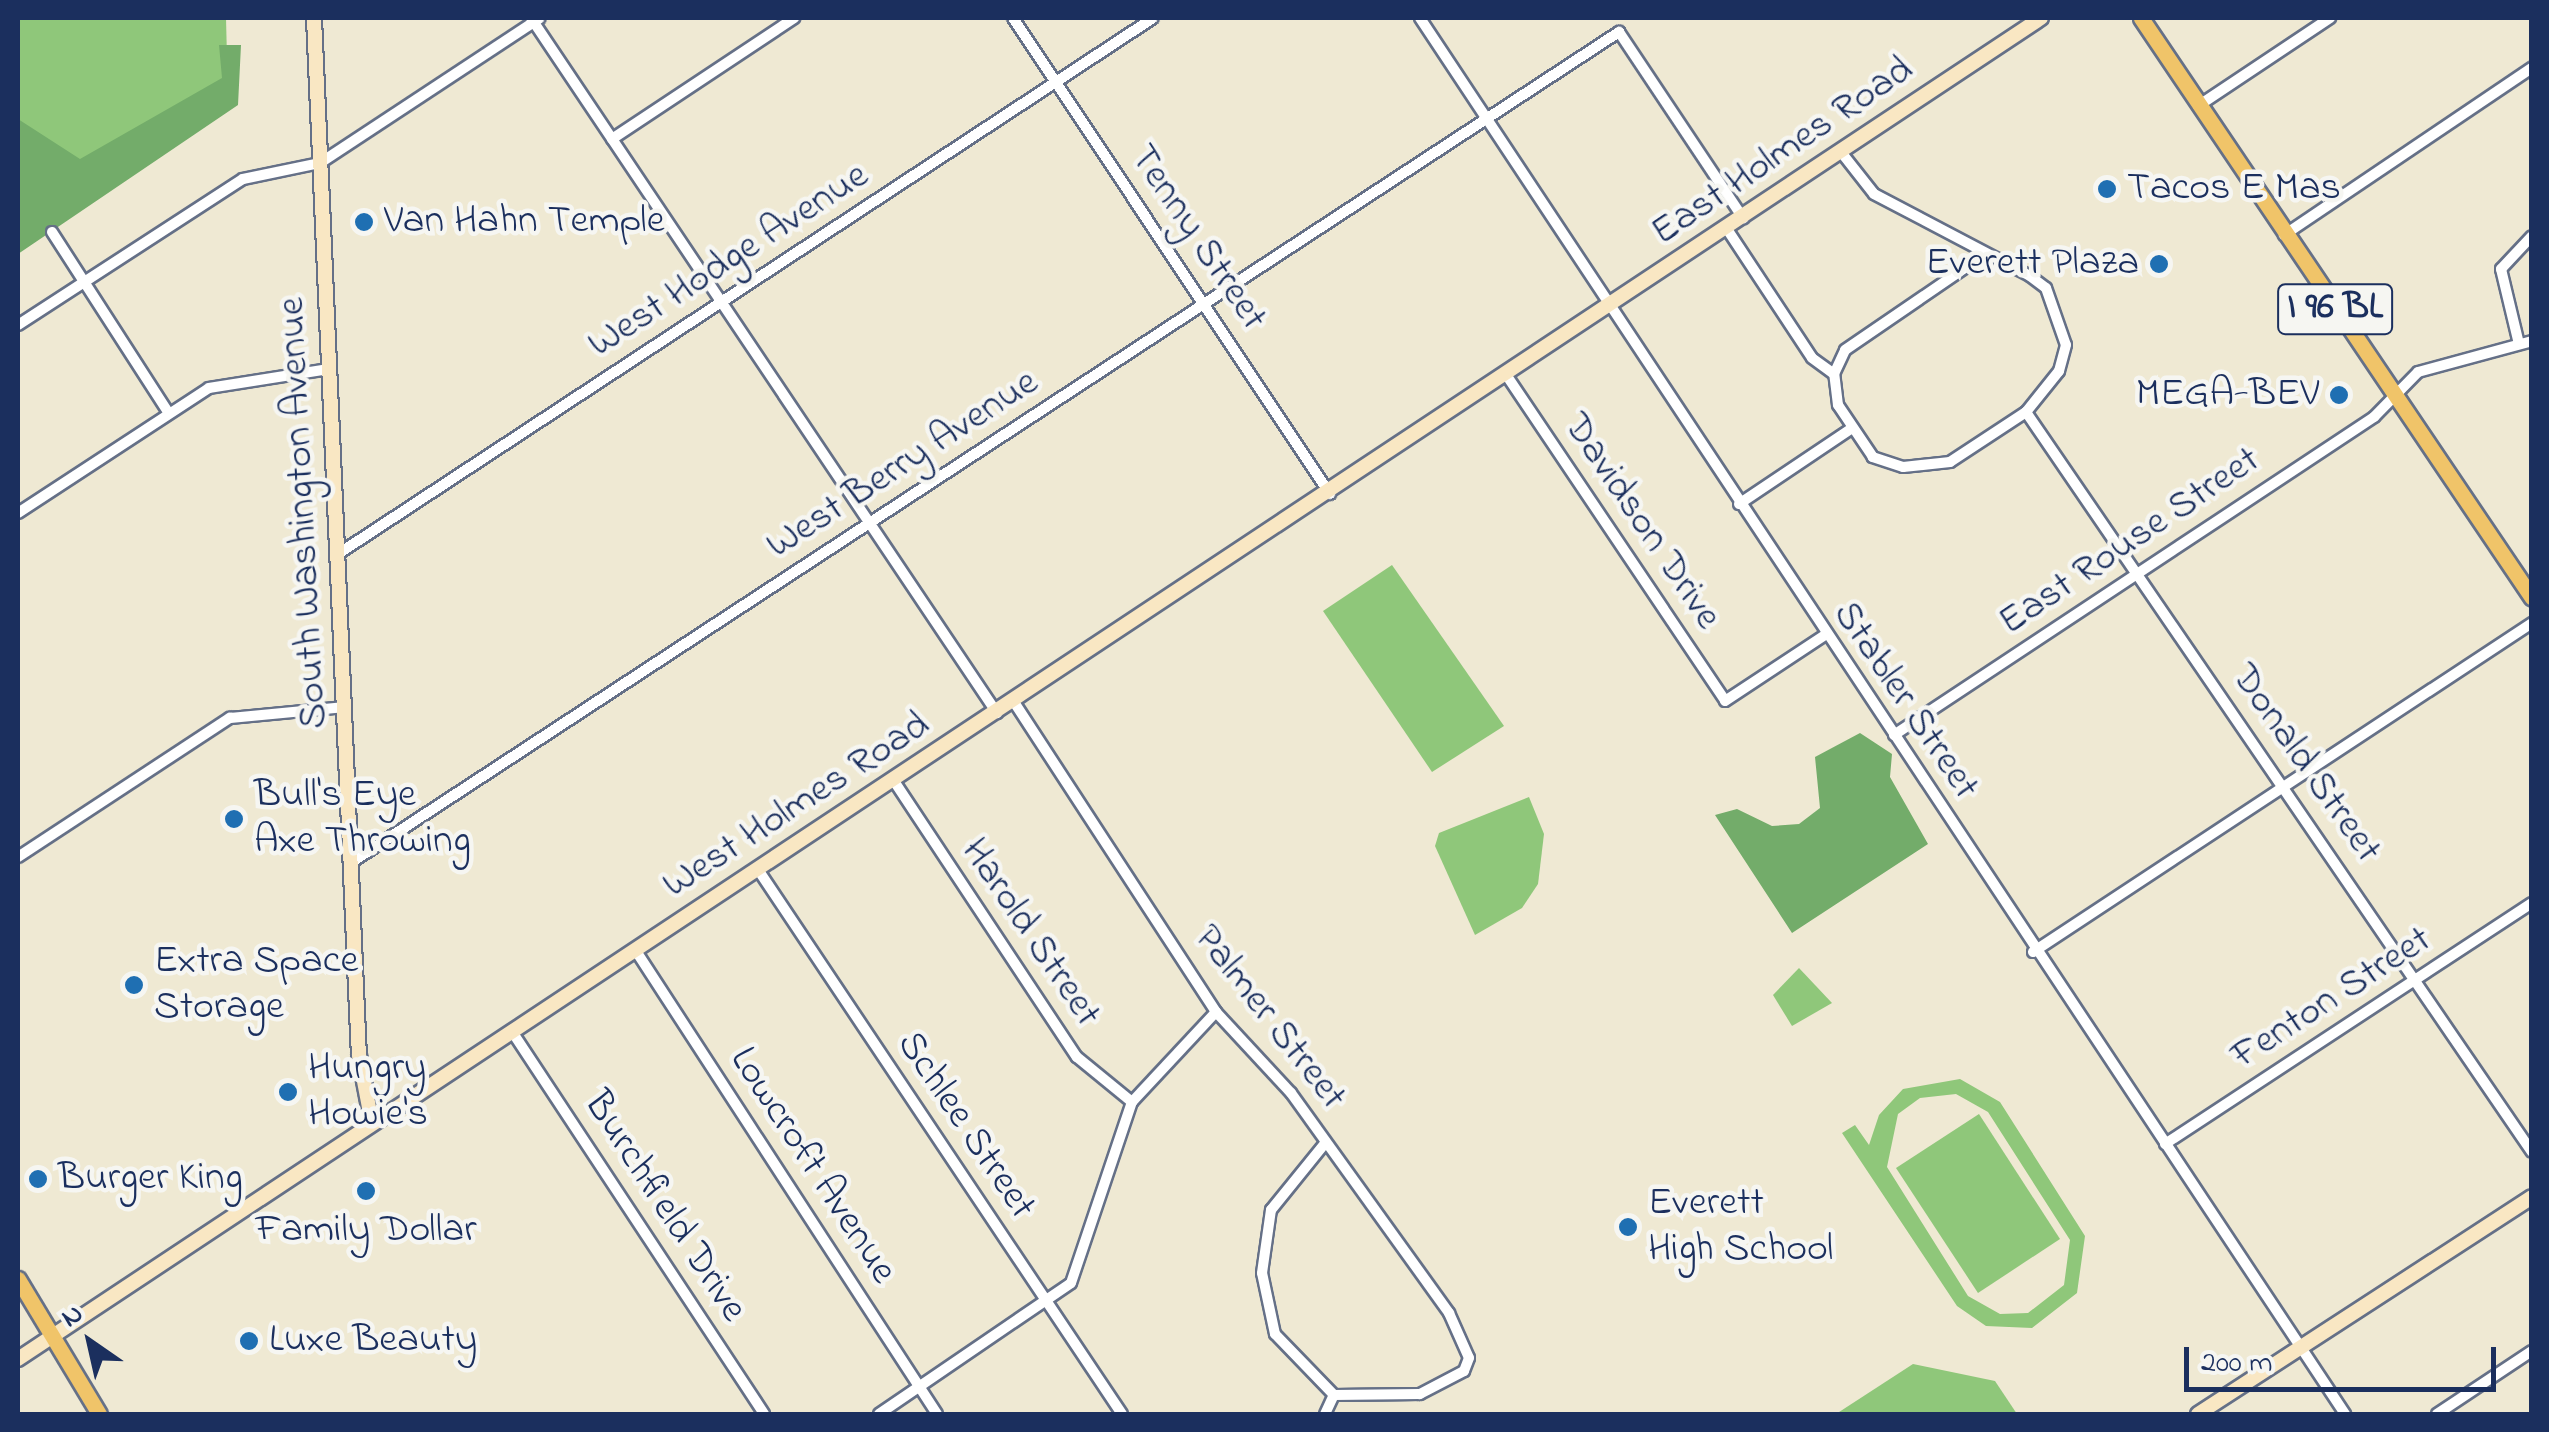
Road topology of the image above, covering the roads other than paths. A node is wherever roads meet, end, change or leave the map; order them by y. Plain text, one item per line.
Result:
1 (314, 18) edge
2 (794, 18) edge
3 (1013, 18) edge
4 (1153, 18) edge
5 (1420, 18) edge
6 (2041, 18) edge
7 (2141, 18) edge
8 (2330, 18) edge
9 (535, 19) edge
10 (2532, 68) edge
11 (1056, 81) junction
12 (2198, 106) junction
13 (1487, 118) junction
14 (612, 139) junction
15 (1842, 152) junction
16 (320, 163) junction
17 (1744, 218) junction
18 (1727, 229) junction
19 (52, 232) dead end
20 (2283, 235) junction
21 (2532, 236) edge
22 (1985, 254) junction
23 (84, 280) junction
24 (722, 301) junction
25 (1205, 302) junction
26 (1612, 306) junction
27 (18, 325) edge
28 (2532, 340) edge
29 (2518, 344) junction
30 (330, 370) junction
31 (1834, 374) junction
32 (1507, 376) junction
33 (2393, 393) junction
34 (168, 412) junction
35 (2026, 412) junction
36 (1849, 430) junction
37 (1330, 494) junction
38 (1739, 504) junction
39 (18, 512) edge
40 (870, 523) junction
41 (338, 554) junction
42 (2136, 574) junction
43 (2532, 598) edge
44 (2532, 622) edge
45 (1826, 635) junction
46 (1014, 702) junction
47 (345, 706) junction
48 (997, 713) junction
49 (1894, 736) junction
50 (894, 781) junction
51 (2284, 784) junction
52 (18, 857) edge
53 (352, 862) junction
54 (759, 870) junction
55 (2532, 904) edge
56 (636, 951) junction
57 (2034, 952) junction
58 (2416, 981) junction
59 (1216, 1012) junction
60 (513, 1033) junction
61 (1132, 1102) junction
62 (372, 1123) junction
63 (1326, 1142) junction
64 (2165, 1144) junction
65 (2532, 1152) edge
66 (2532, 1197) edge
67 (18, 1280) edge
68 (1046, 1304) junction
69 (52, 1336) junction
70 (2300, 1347) junction
71 (2532, 1351) edge
72 (18, 1359) edge
73 (919, 1388) junction
74 (1334, 1395) junction
75 (99, 1414) edge
76 (764, 1414) edge
77 (879, 1414) edge
78 (937, 1414) edge
79 (1122, 1414) edge
80 (1324, 1414) edge
81 (2198, 1414) edge
82 (2345, 1414) edge
83 (2437, 1414) edge

1 - 16 street, South Washington Avenue
2 - 14 street
3 - 11 street, Tenny Street
4 - 11 street, West Hodge Avenue
5 - 13 street, Stabler Street
6 - 15 street, East Holmes Road
7 - 12 main road, I 96 BL
8 - 12 street
9 - 14 street
9 - 16 street
10 - 20 street
11 - 24 street, West Hodge Avenue
11 - 25 street, Tenny Street
12 - 20 main road, I 96 BL
13 - 17 street, West Berry Avenue
13 - 25 street, West Berry Avenue
13 - 26 street, Stabler Street
14 - 24 street
15 - 17 street, East Holmes Road
15 - 22 street
16 - 23 street
16 - 30 street, South Washington Avenue
17 - 18 street, East Holmes Road
18 - 26 street, East Holmes Road
18 - 31 street
19 - 23 street
20 - 33 main road, I 96 BL
21 - 29 street
22 - 31 street
22 - 35 street
23 - 27 street
23 - 34 street
24 - 40 street
24 - 41 street, West Hodge Avenue
25 - 37 street, Tenny Street
25 - 40 street, West Berry Avenue
26 - 32 street, West Holmes Road
26 - 38 street, Stabler Street
28 - 29 street, East Rouse Street
29 - 33 street, East Rouse Street
30 - 34 street
30 - 41 street, South Washington Avenue
31 - 36 street
32 - 37 street, West Holmes Road
32 - 45 street, Davidson Drive
33 - 42 street, East Rouse Street
33 - 43 main road, I 96 BL
34 - 39 street
35 - 36 street
35 - 42 street, Donald Street
36 - 38 street
37 - 46 street, West Holmes Road
38 - 45 street, Stabler Street
40 - 48 street
40 - 53 street, West Berry Avenue
41 - 47 street, South Washington Avenue
42 - 49 street, East Rouse Street
42 - 51 street, Donald Street
44 - 51 street
45 - 49 street, Stabler Street
46 - 48 street, West Holmes Road
46 - 59 street, Palmer Street
47 - 52 street
47 - 53 street, South Washington Avenue
48 - 50 street, West Holmes Road
49 - 57 street, Stabler Street
50 - 54 street, West Holmes Road
50 - 61 street, Harold Street
51 - 57 street
51 - 58 street, Donald Street
53 - 62 street, South Washington Avenue
54 - 56 street, West Holmes Road
54 - 68 street, Schlee Street
55 - 58 street, Fenton Street
56 - 60 street, West Holmes Road
56 - 73 street, Lowcroft Avenue
57 - 64 street, Stabler Street
58 - 64 street, Fenton Street
58 - 65 street, Donald Street
59 - 61 street
59 - 63 street, Palmer Street
60 - 62 street, West Holmes Road
60 - 76 street, Burchfield Drive
61 - 68 street
62 - 69 street, West Holmes Road
63 - 74 street
63 - 74 street, Palmer Street
64 - 70 street, Stabler Street
66 - 70 street
67 - 69 main road
68 - 73 street
68 - 79 street, Schlee Street
69 - 72 street, West Holmes Road
69 - 75 main road
70 - 81 street
70 - 82 street, Stabler Street
71 - 83 street
73 - 77 street
73 - 78 street, Lowcroft Avenue
74 - 80 street

